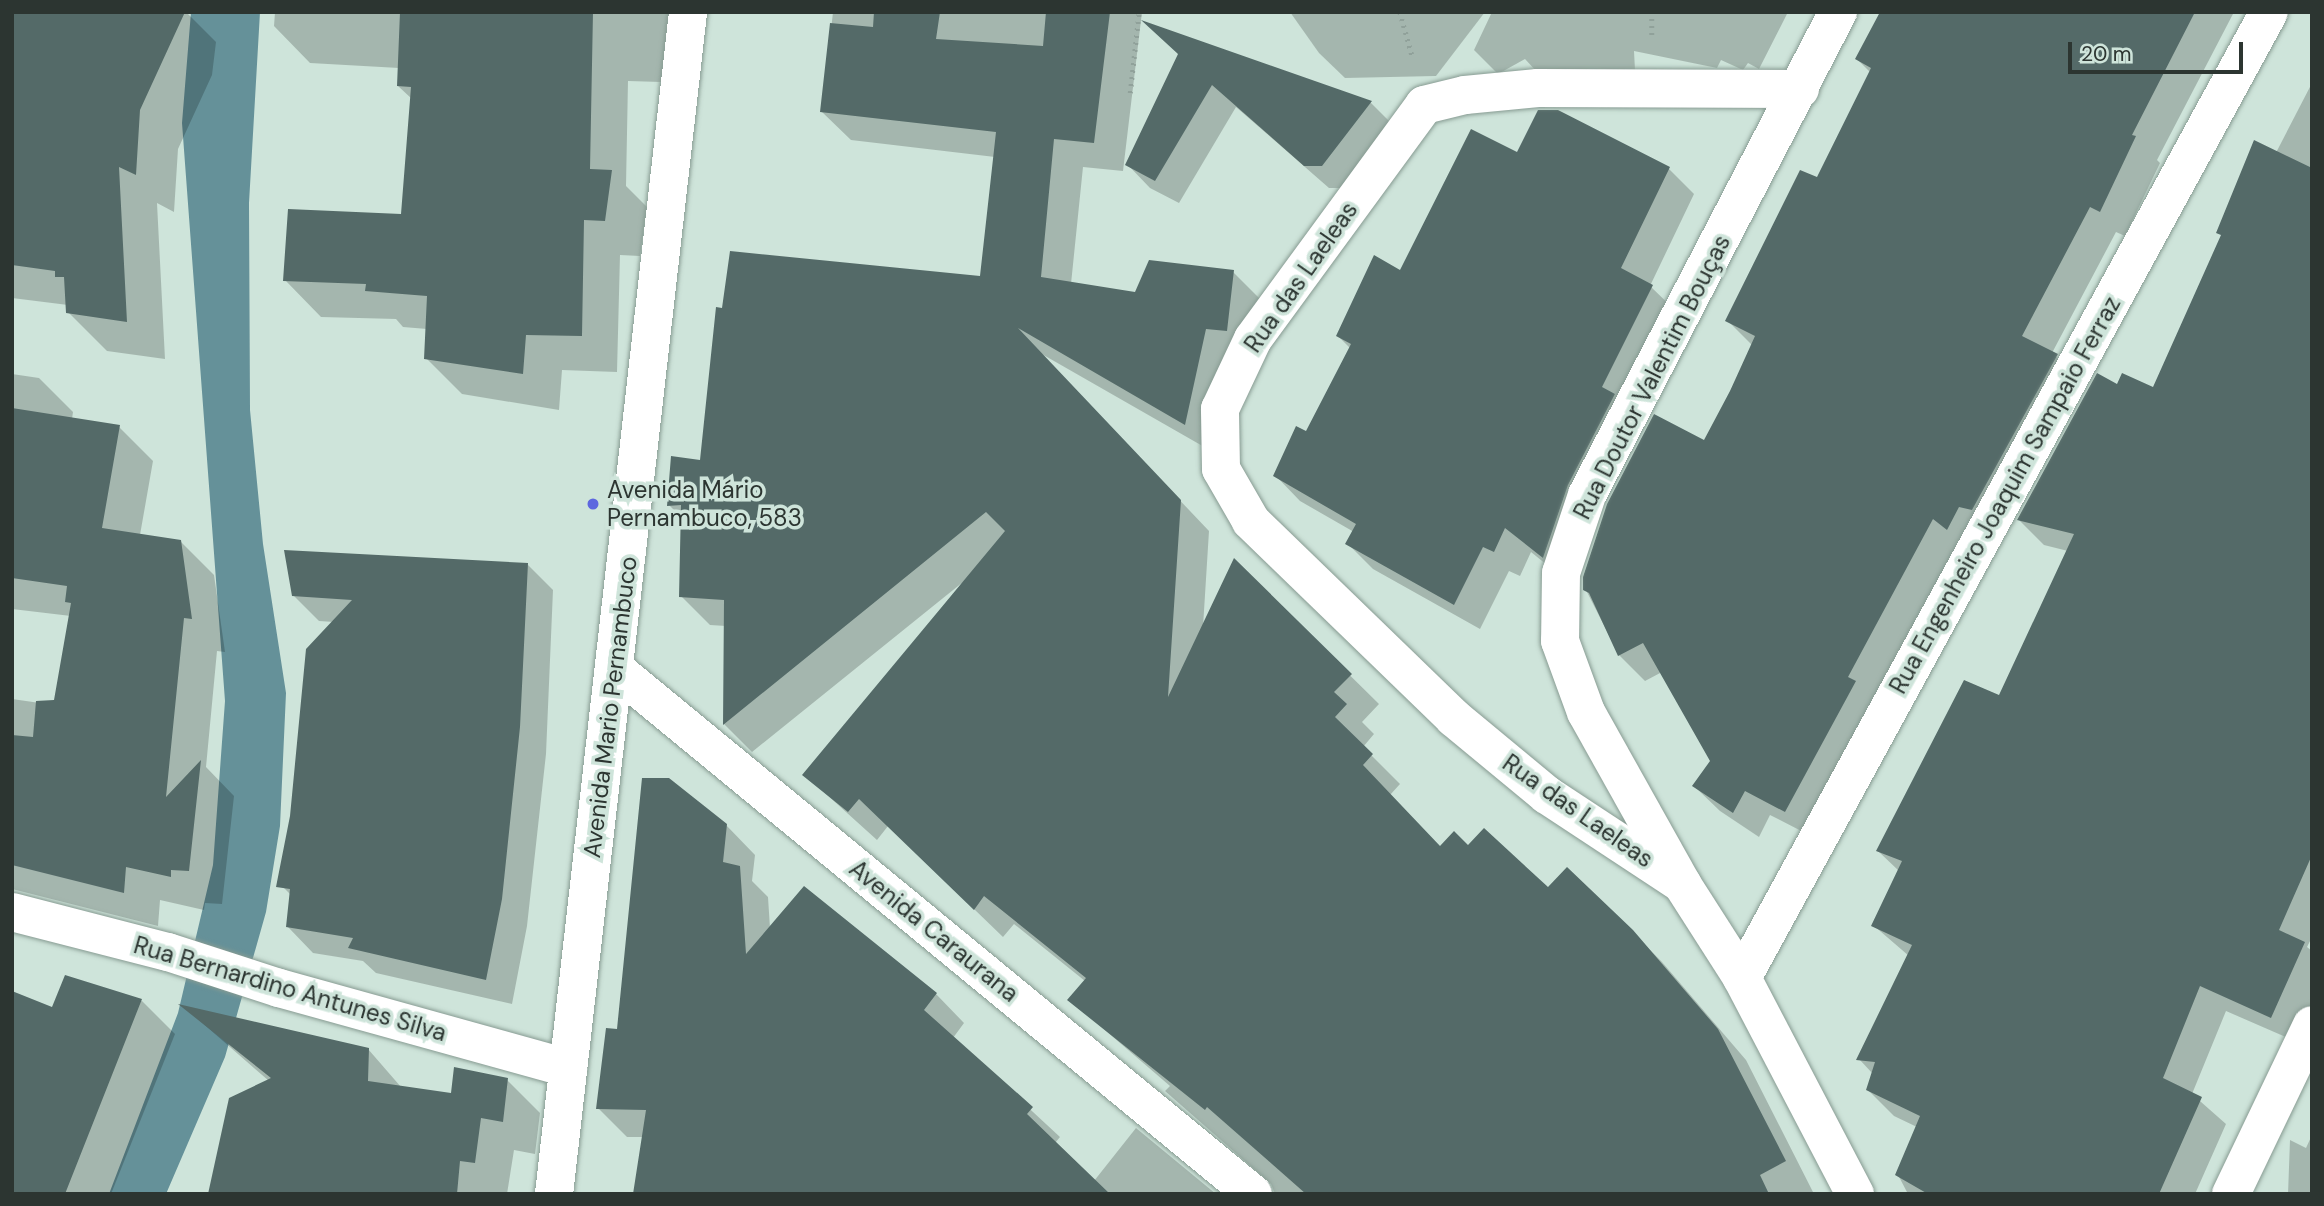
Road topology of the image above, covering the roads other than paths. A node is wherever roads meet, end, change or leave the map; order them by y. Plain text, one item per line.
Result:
1 (688, 12) edge
2 (1838, 12) edge
3 (2269, 12) edge
4 (1800, 89) junction
5 (615, 669) junction
6 (1682, 884) junction
7 (12, 912) edge
8 (1742, 978) junction
9 (2312, 1025) edge
10 (568, 1068) junction
11 (554, 1194) edge
12 (1253, 1194) edge
13 (1855, 1194) edge
14 (2231, 1194) edge

1 - 5 street, Avenida Mario Pernambuco
2 - 4 street, Rua Doutor Valentim Bouças
3 - 8 street, Rua Engenheiro Joaquim Sampaio Ferraz
4 - 6 street, Rua Doutor Valentim Bouças
4 - 6 street, Rua das Laeleas
5 - 10 street, Avenida Mario Pernambuco
5 - 12 street, Avenida Caraurana
6 - 8 street, Rua Doutor Valentim Bouças
7 - 10 street, Rua Bernardino Antunes Silva
8 - 13 street, Rua Doutor Valentim Bouças
9 - 14 street
10 - 11 street, Avenida Mario Pernambuco

